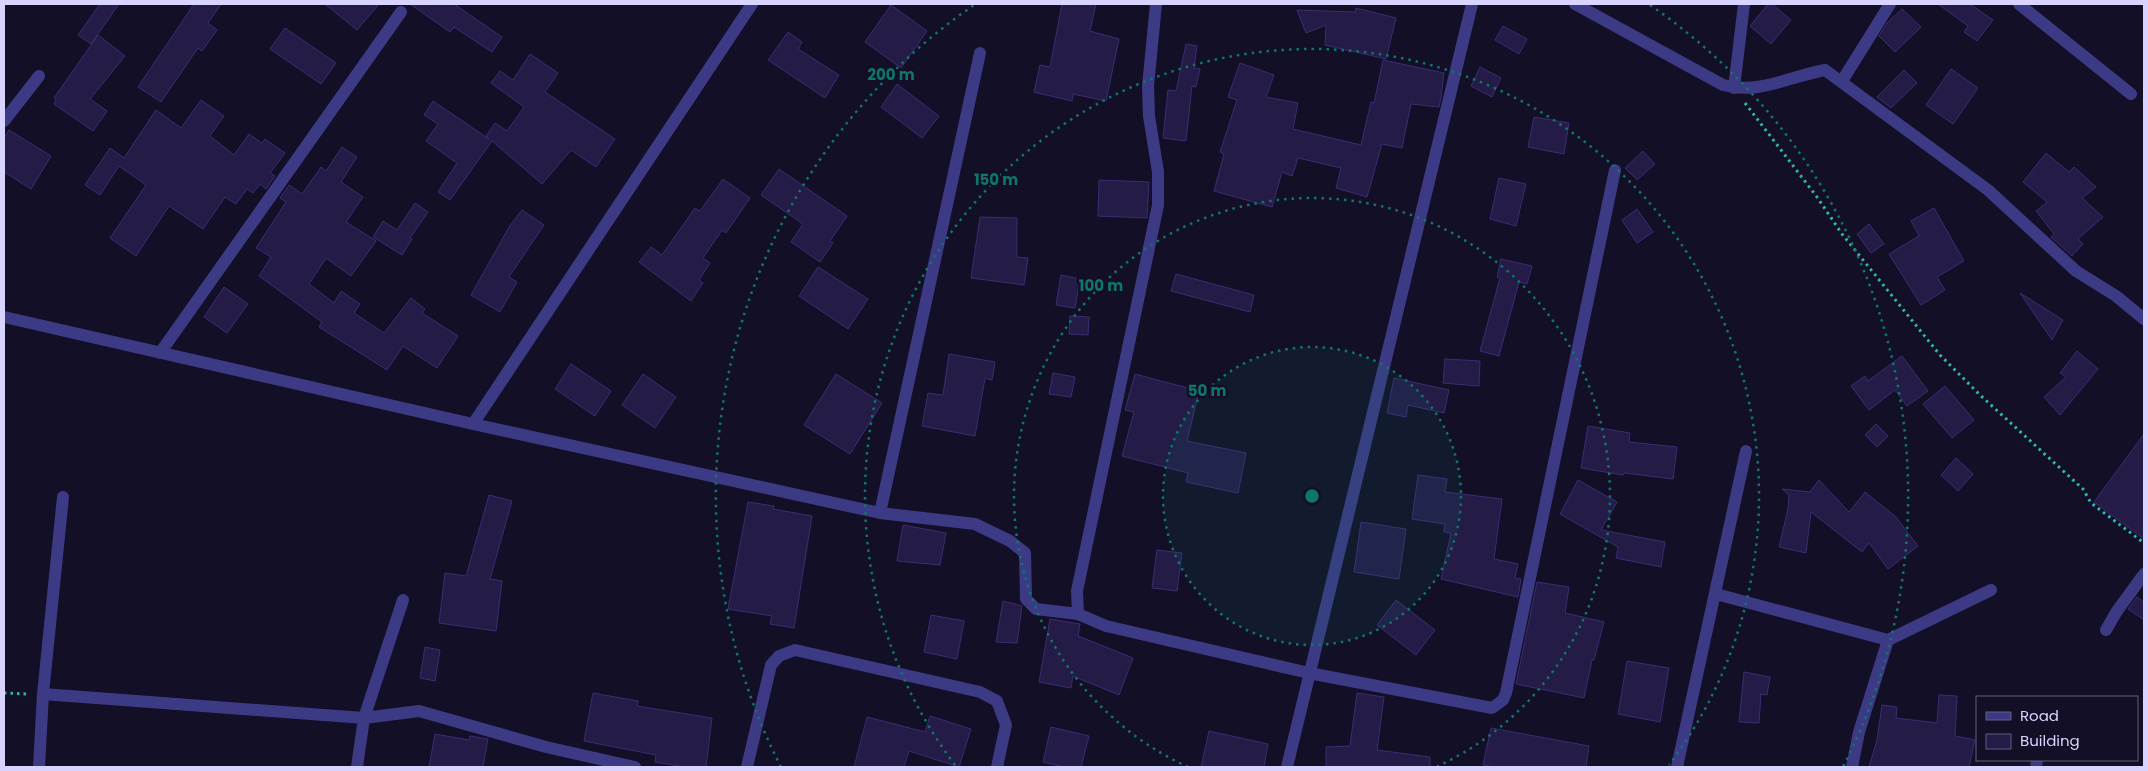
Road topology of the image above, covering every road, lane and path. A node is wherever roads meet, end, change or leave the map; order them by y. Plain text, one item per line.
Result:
1 (752, 4) edge
2 (1156, 4) edge
3 (1472, 4) edge
4 (1575, 4) edge
5 (1744, 4) edge
6 (1890, 4) edge
7 (2020, 4) edge
8 (401, 12) dead end
9 (980, 53) dead end
10 (38, 76) dead end
11 (1842, 81) junction
12 (1734, 88) junction
13 (2131, 94) dead end
14 (4, 121) edge
15 (1615, 170) dead end
16 (4, 317) edge
17 (2144, 319) edge
18 (160, 353) junction
19 (473, 424) junction
20 (1746, 451) dead end
21 (64, 497) dead end
22 (880, 513) junction
23 (2144, 543) edge
24 (2144, 574) edge
25 (1991, 590) dead end
26 (1716, 594) junction
27 (403, 600) dead end
28 (1078, 614) junction
29 (2106, 630) dead end
30 (1888, 640) junction
31 (1309, 673) junction
32 (4, 693) edge
33 (44, 694) junction
34 (364, 718) junction
35 (39, 767) edge
36 (356, 767) edge
37 (636, 767) edge
38 (747, 767) edge
39 (997, 767) edge
40 (1287, 767) edge
41 (1677, 767) edge
42 (1852, 767) edge

1 - 19 street
2 - 28 street
3 - 31 street
4 - 12 street
5 - 12 street
6 - 11 street
7 - 13 street
8 - 18 street
9 - 22 street
10 - 14 street
11 - 12 street
11 - 17 street
12 - 23 path
15 - 31 street
16 - 18 street
18 - 19 street
19 - 22 street
20 - 26 street
21 - 33 street
22 - 28 street
24 - 29 street
25 - 30 street
26 - 30 street
26 - 41 street
27 - 34 street
28 - 31 street
30 - 42 street
31 - 40 street
32 - 33 path
33 - 34 street
33 - 35 street
34 - 36 street
34 - 37 street
38 - 39 street

